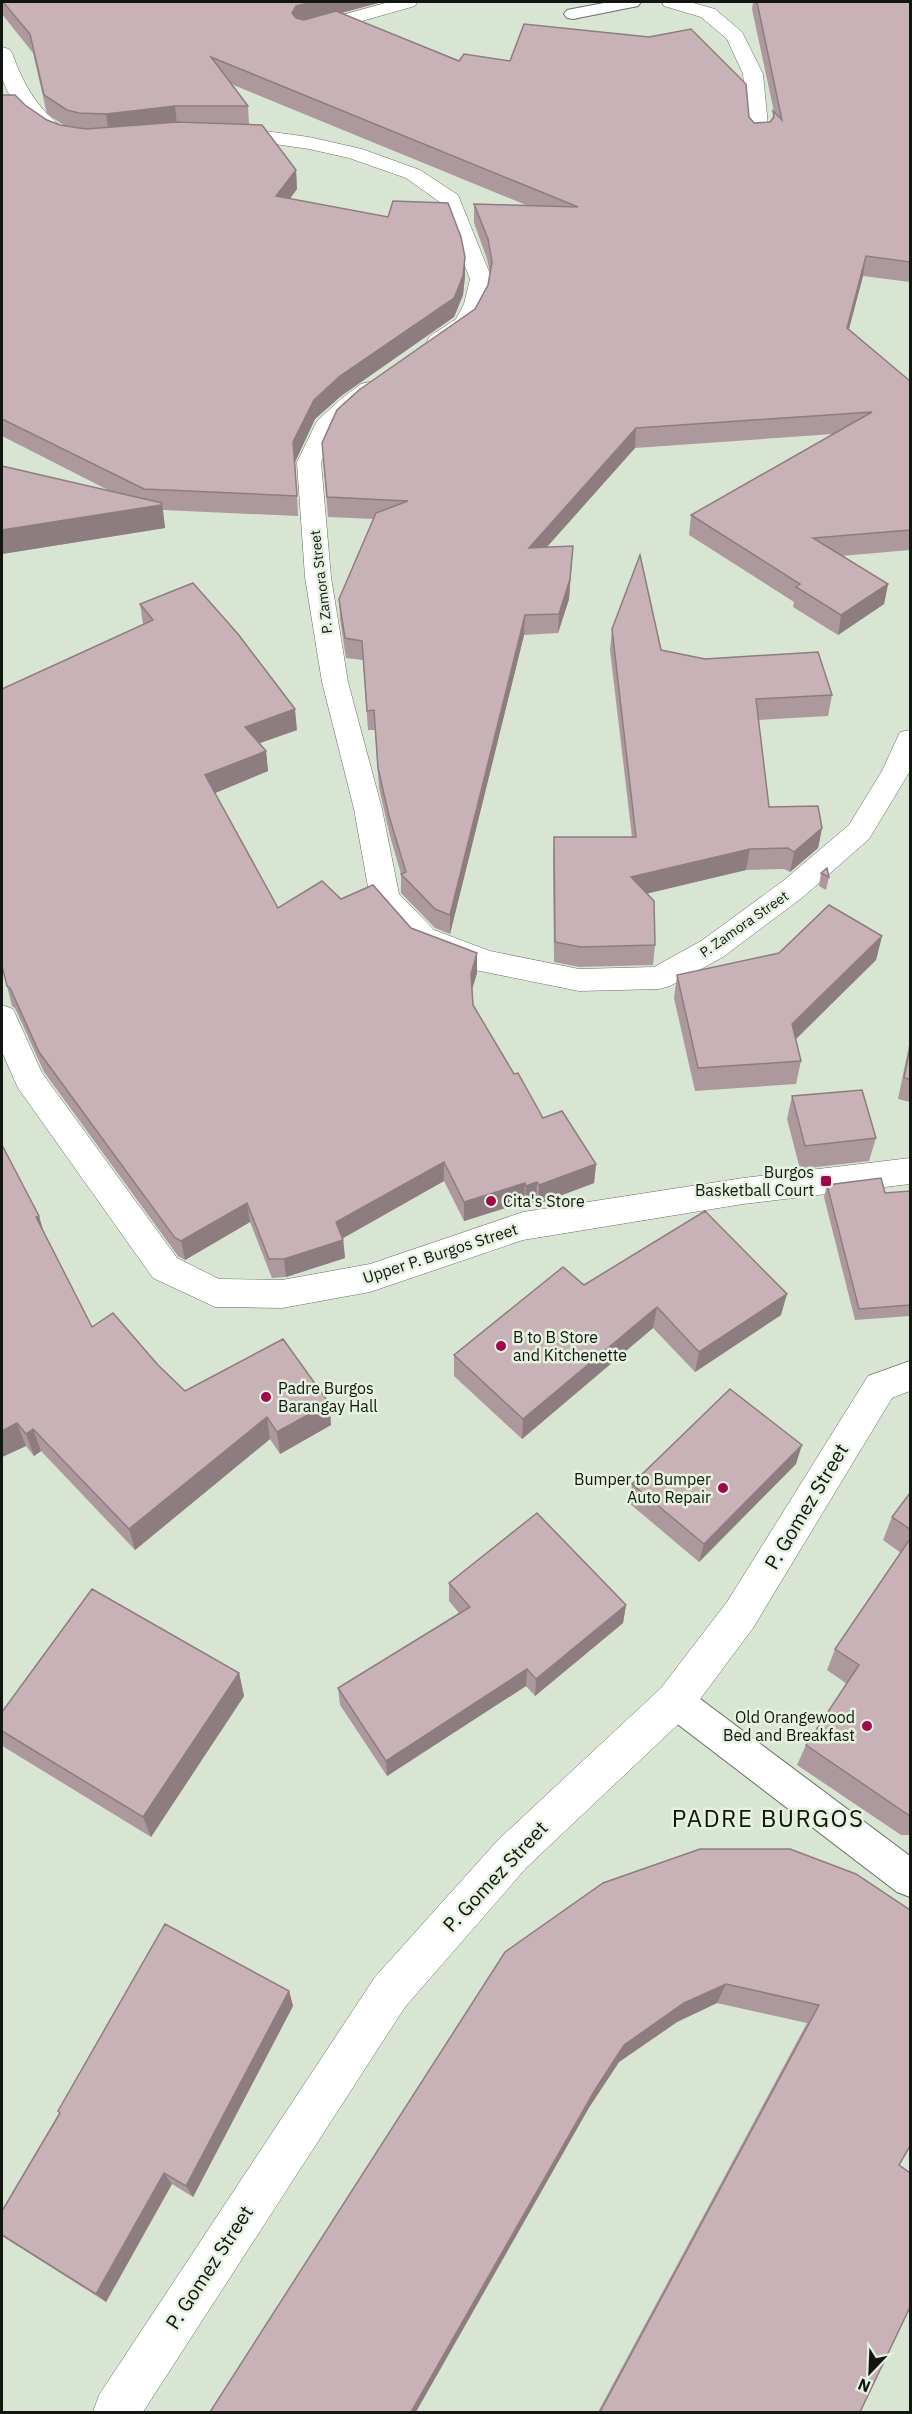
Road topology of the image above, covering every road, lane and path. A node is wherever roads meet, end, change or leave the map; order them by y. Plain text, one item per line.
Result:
1 (408, 2) edge
2 (632, 2) edge
3 (671, 2) edge
4 (573, 14) dead end
5 (305, 31) edge
6 (2, 53) edge
7 (205, 133) edge
8 (759, 136) edge
9 (81, 139) edge
10 (416, 356) edge
11 (388, 376) edge
12 (910, 739) edge
13 (2, 1017) edge
14 (910, 1171) edge
15 (910, 1376) edge
16 (675, 1701) junction
17 (910, 1879) edge
18 (116, 2412) edge

1 - 5 street
2 - 4 lane
3 - 8 street
6 - 9 street
7 - 10 street
11 - 12 street, P. Zamora Street
13 - 14 street, Upper P. Burgos Street
15 - 16 street, P. Gomez Street
16 - 17 lane
16 - 18 street, P. Gomez Street

